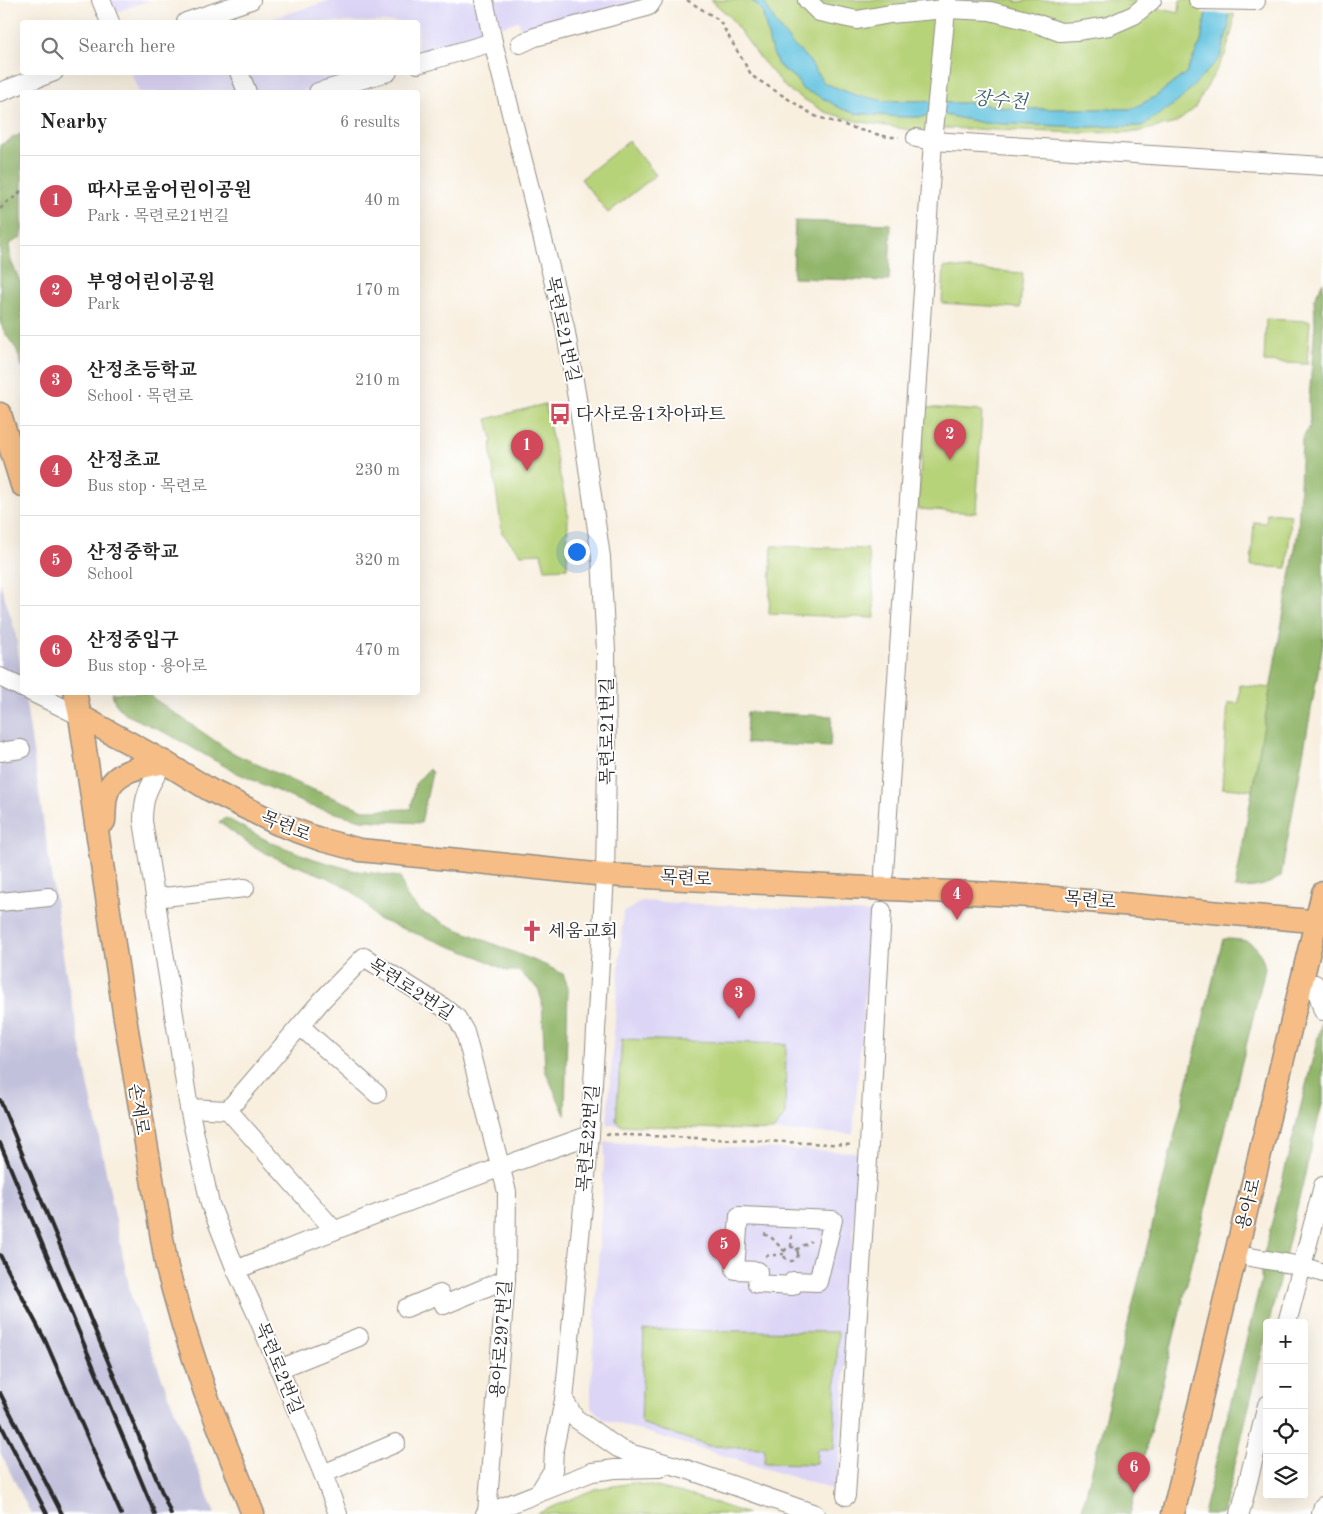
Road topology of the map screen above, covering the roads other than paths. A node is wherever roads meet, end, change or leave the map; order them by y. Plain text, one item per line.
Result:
1 (101, 0) edge
2 (251, 0) edge
3 (484, 0) edge
4 (653, 0) edge
5 (807, 0) edge
6 (1152, 0) edge
7 (1198, 0) edge
8 (1256, 1) edge
9 (946, 4) edge
10 (213, 12) edge
11 (109, 20) edge
12 (191, 20) edge
13 (493, 42) junction
14 (520, 44) dead end
15 (420, 63) edge
16 (46, 75) edge
17 (240, 75) edge
18 (378, 75) edge
19 (246, 90) edge
20 (325, 90) edge
21 (0, 92) edge
22 (916, 138) road end
23 (934, 139) junction
24 (1323, 166) edge
25 (0, 414) edge
26 (20, 479) edge
27 (0, 677) edge
28 (20, 687) edge
29 (37, 695) edge
30 (76, 695) edge
31 (80, 716) junction
32 (21, 749) dead end
33 (0, 752) edge
34 (164, 762) junction
35 (101, 857) junction
36 (884, 873) dead end
37 (605, 875) junction
38 (245, 888) dead end
39 (1323, 893) edge
40 (49, 897) dead end
41 (155, 898) junction
42 (0, 902) edge
43 (882, 911) dead end
44 (1320, 922) edge
45 (1315, 984) dead end
46 (1323, 1011) edge
47 (300, 1026) junction
48 (377, 1094) dead end
49 (189, 1108) junction
50 (228, 1110) junction
51 (594, 1134) junction
52 (500, 1166) junction
53 (1323, 1186) edge
54 (739, 1216) joint
55 (334, 1230) junction
56 (1250, 1257) dead end
57 (1302, 1266) junction
58 (236, 1270) junction
59 (1323, 1273) edge
60 (506, 1279) junction
61 (406, 1308) dead end
62 (1288, 1319) edge
63 (360, 1338) dead end
64 (279, 1369) junction
65 (564, 1400) junction
66 (1266, 1409) edge
67 (594, 1432) junction
68 (396, 1443) dead end
69 (555, 1449) junction
70 (683, 1468) junction
71 (323, 1474) junction
72 (589, 1474) junction
73 (540, 1491) junction
74 (846, 1496) dead end
75 (1323, 1506) edge
76 (252, 1514) edge
77 (338, 1514) edge
78 (486, 1514) edge
79 (815, 1514) edge
80 (1173, 1514) edge
81 (1240, 1514) edge
82 (1321, 1514) edge

1 - 11 street
2 - 10 street
3 - 13 street, 목련로21번길
4 - 14 street
5 - 9 street
6 - 9 street
7 - 8 street
9 - 23 street
10 - 12 street
13 - 15 street
13 - 37 street, 목련로21번길
16 - 21 street
17 - 19 street
18 - 20 street
22 - 23 street
23 - 24 street
23 - 36 street
25 - 26 main road
27 - 28 street
29 - 31 street
30 - 31 main road, 손재로
31 - 34 main road, 목련로
31 - 35 main road, 손재로
32 - 33 street
34 - 35 main road
34 - 37 main road, 목련로
34 - 41 street, 목련로2번길
35 - 76 main road, 손재로
37 - 44 main road, 목련로
37 - 51 street, 목련로22번길
38 - 41 street
39 - 44 main road, 용아로
40 - 42 street
41 - 49 street, 목련로2번길
43 - 74 street
44 - 80 main road, 용아로
45 - 46 street
47 - 48 street
47 - 50 street, 목련로2번길
47 - 52 street, 목련로2번길
49 - 50 street
49 - 58 street, 목련로2번길
50 - 55 street
51 - 52 street
51 - 65 street, 목련로22번길
52 - 55 street
52 - 60 street, 용아로297번길
53 - 57 street
54 - 54 street
55 - 58 street
56 - 57 street
57 - 59 street
57 - 62 street
58 - 64 street, 목련로2번길
60 - 61 street
60 - 78 street, 용아로297번길
63 - 64 street
64 - 71 street, 목련로2번길
65 - 67 street
65 - 69 street, 목련로22번길
66 - 81 street
67 - 69 street
67 - 70 street
67 - 72 street
68 - 71 street
69 - 72 street
69 - 73 street, 목련로22번길
70 - 72 street, 용아로297번길
70 - 79 street
71 - 77 street, 목련로2번길
72 - 73 street, 용아로297번길
73 - 78 street, 용아로297번길
75 - 82 street

